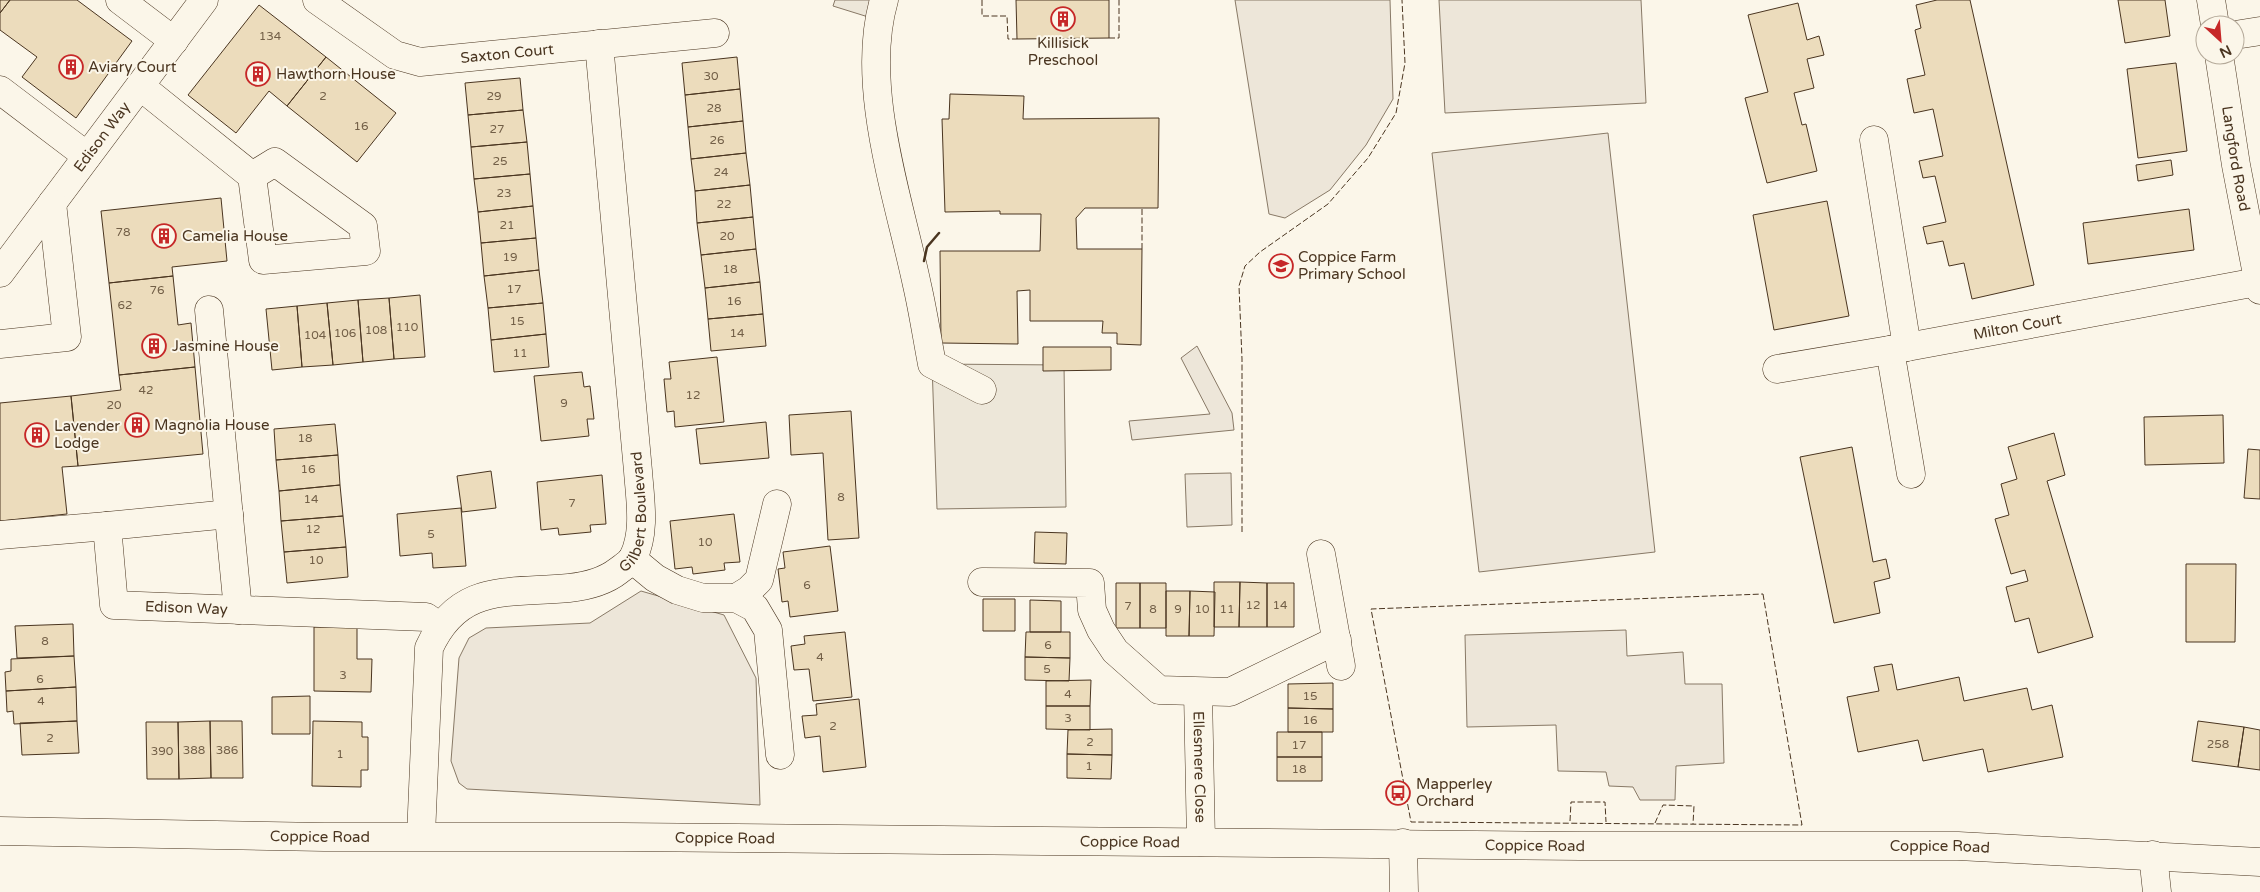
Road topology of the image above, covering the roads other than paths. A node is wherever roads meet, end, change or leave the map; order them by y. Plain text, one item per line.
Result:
1 (120, 0) edge
2 (204, 0) edge
3 (317, 0) edge
4 (884, 0) edge
5 (2211, 0) edge
6 (2213, 15) edge
7 (2260, 31) edge
8 (716, 32) dead end
9 (2245, 33) edge
10 (174, 40) junction
11 (599, 44) junction
12 (2221, 65) edge
13 (140, 86) junction
14 (0, 90) edge
15 (1874, 140) dead end
16 (87, 156) junction
17 (252, 176) junction
18 (52, 203) junction
19 (0, 273) edge
20 (2258, 286) edge
21 (209, 310) dead end
22 (0, 344) edge
23 (1899, 349) junction
24 (1777, 369) dead end
25 (982, 390) dead end
26 (1911, 474) dead end
27 (777, 504) dead end
28 (229, 514) junction
29 (107, 526) junction
30 (0, 535) edge
31 (1321, 554) dead end
32 (632, 559) junction
33 (982, 582) dead end
34 (736, 598) junction
35 (238, 610) junction
36 (440, 626) junction
37 (1198, 692) junction
38 (780, 755) dead end
39 (0, 831) edge
40 (421, 836) junction
41 (1201, 842) junction
42 (1403, 843) junction
43 (2153, 854) junction
44 (2260, 862) edge
45 (1404, 892) edge
46 (2156, 892) edge

1 - 10 street
2 - 10 street, Edison Way
3 - 11 street, Saxton Court
4 - 25 street
5 - 6 street
7 - 9 street
8 - 11 street, Saxton Court
10 - 13 street, Edison Way
11 - 32 street, Gilbert Boulevard
12 - 20 street, Langford Road
13 - 16 street, Edison Way
13 - 17 street
14 - 16 street
15 - 23 street
16 - 18 street, Edison Way
17 - 17 street
18 - 19 street, Edison Way
18 - 22 street
20 - 23 street, Milton Court
21 - 28 street
23 - 24 street, Milton Court
23 - 26 street
27 - 34 street
28 - 29 street
28 - 35 street
29 - 30 street
29 - 35 street, Edison Way
31 - 37 street, Ellesmere Close
32 - 34 street
32 - 36 street, Gilbert Boulevard
33 - 37 street, Ellesmere Close
34 - 38 street
35 - 36 street, Edison Way
36 - 40 street, Gilbert Boulevard
37 - 41 street, Ellesmere Close
39 - 40 street, Coppice Road
40 - 41 street, Coppice Road
41 - 42 street, Coppice Road
42 - 43 street, Coppice Road
42 - 45 street
43 - 44 street, Coppice Road
43 - 46 street

